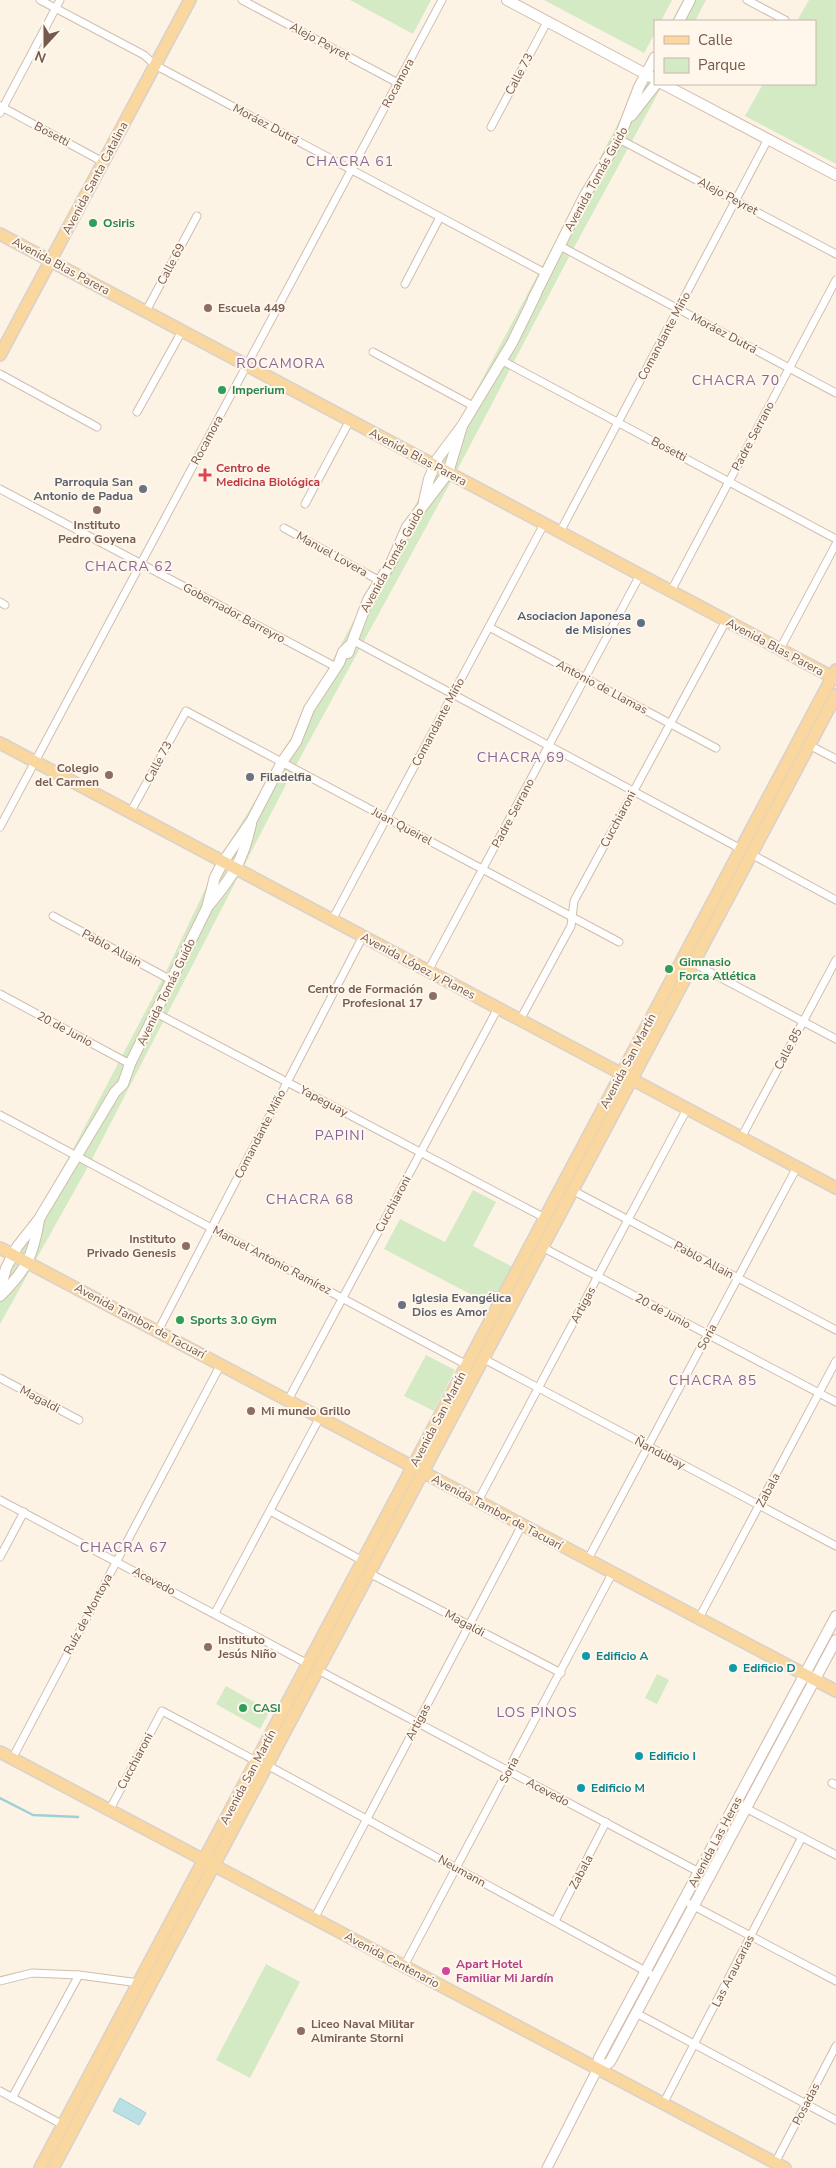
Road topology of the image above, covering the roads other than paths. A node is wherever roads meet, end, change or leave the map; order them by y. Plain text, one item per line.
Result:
1 (40, 0) edge
2 (60, 0) edge
3 (190, 0) edge
4 (242, 0) edge
5 (442, 0) edge
6 (507, 0) edge
7 (690, 0) edge
8 (747, 0) edge
9 (56, 8) junction
10 (680, 20) edge
11 (785, 20) dead end
12 (548, 22) junction
13 (654, 59) edge
14 (155, 65) junction
15 (645, 74) junction
16 (654, 78) edge
17 (398, 83) junction
18 (655, 85) edge
19 (665, 85) edge
20 (1, 109) edge
21 (628, 118) junction
22 (491, 127) dead end
23 (619, 139) junction
24 (768, 139) junction
25 (103, 162) junction
26 (351, 170) junction
27 (836, 175) edge
28 (736, 201) junction
29 (197, 216) dead end
30 (440, 217) junction
31 (0, 234) edge
32 (560, 246) junction
33 (836, 254) edge
34 (51, 260) junction
35 (547, 274) junction
36 (836, 280) edge
37 (405, 284) dead end
38 (678, 309) junction
39 (146, 311) junction
40 (182, 331) junction
41 (373, 352) dead end
42 (0, 355) edge
43 (501, 360) junction
44 (247, 365) junction
45 (789, 368) junction
46 (0, 374) edge
47 (836, 393) edge
48 (473, 406) junction
49 (138, 412) dead end
50 (350, 420) junction
51 (618, 422) junction
52 (462, 426) junction
53 (97, 427) dead end
54 (434, 465) junction
55 (448, 473) junction
56 (729, 481) junction
57 (0, 489) edge
58 (424, 502) junction
59 (306, 504) dead end
60 (544, 524) junction
61 (284, 528) dead end
62 (560, 532) junction
63 (836, 539) edge
64 (836, 544) edge
65 (140, 564) junction
66 (640, 575) junction
67 (380, 580) junction
68 (671, 592) junction
69 (726, 621) junction
70 (489, 626) junction
71 (350, 643) junction
72 (780, 649) junction
73 (338, 665) junction
74 (835, 676) edge
75 (585, 678) junction
76 (452, 694) junction
77 (836, 695) edge
78 (186, 711) joint
79 (670, 723) junction
80 (0, 744) edge
81 (810, 745) junction
82 (549, 746) junction
83 (716, 748) dead end
84 (836, 759) edge
85 (35, 762) junction
86 (282, 762) junction
87 (634, 791) junction
88 (130, 813) junction
89 (386, 818) junction
90 (252, 820) junction
91 (1, 824) edge
92 (746, 852) junction
93 (223, 862) junction
94 (236, 869) junction
95 (483, 869) junction
96 (836, 900) edge
97 (207, 908) junction
98 (53, 916) dead end
99 (572, 916) junction
100 (332, 920) junction
101 (363, 936) junction
102 (619, 942) dead end
103 (836, 960) edge
104 (693, 963) junction
105 (428, 971) junction
106 (171, 980) junction
107 (0, 994) edge
108 (498, 1008) junction
109 (156, 1013) junction
110 (520, 1020) junction
111 (803, 1021) junction
112 (836, 1039) edge
113 (130, 1064) junction
114 (626, 1077) junction
115 (287, 1082) junction
116 (687, 1109) junction
117 (0, 1114) edge
118 (741, 1138) junction
119 (421, 1152) junction
120 (77, 1156) junction
121 (797, 1167) junction
122 (836, 1188) edge
123 (572, 1190) junction
124 (545, 1218) junction
125 (39, 1219) junction
126 (628, 1220) junction
127 (212, 1228) junction
128 (542, 1247) junction
129 (0, 1248) edge
130 (13, 1254) junction
131 (29, 1262) junction
132 (598, 1276) junction
133 (738, 1278) junction
134 (0, 1290) edge
135 (0, 1296) edge
136 (343, 1298) junction
137 (836, 1330) edge
138 (158, 1331) junction
139 (708, 1334) junction
140 (484, 1359) junction
141 (836, 1361) edge
142 (221, 1364) junction
143 (467, 1365) junction
144 (0, 1378) edge
145 (539, 1388) junction
146 (819, 1393) junction
147 (288, 1400) junction
148 (836, 1402) edge
149 (320, 1417) junction
150 (79, 1420) dead end
151 (649, 1447) junction
152 (417, 1470) junction
153 (0, 1500) edge
154 (478, 1501) junction
155 (760, 1506) junction
156 (270, 1510) junction
157 (24, 1512) junction
158 (522, 1525) junction
159 (836, 1546) edge
160 (0, 1557) edge
161 (588, 1560) junction
162 (116, 1561) junction
163 (363, 1561) junction
164 (613, 1572) junction
165 (370, 1573) junction
166 (215, 1613) junction
167 (836, 1616) edge
168 (699, 1618) junction
169 (469, 1625) junction
170 (836, 1640) edge
171 (313, 1667) junction
172 (561, 1673) junction
173 (810, 1677) junction
174 (836, 1691) edge
175 (162, 1711) joint
176 (418, 1723) junction
177 (0, 1752) edge
178 (12, 1758) junction
179 (262, 1763) junction
180 (509, 1771) junction
181 (736, 1803) junction
182 (746, 1808) junction
183 (109, 1812) junction
184 (367, 1819) junction
185 (606, 1822) junction
186 (802, 1837) junction
187 (836, 1856) edge
188 (209, 1862) junction
189 (456, 1867) junction
190 (699, 1872) junction
191 (684, 1900) junction
192 (694, 1906) junction
193 (314, 1919) junction
194 (555, 1921) junction
195 (751, 1936) junction
196 (404, 1966) junction
197 (646, 1972) junction
198 (79, 1975) junction
199 (656, 1977) junction
200 (0, 1981) edge
201 (836, 1981) edge
202 (139, 1983) junction
203 (636, 2013) junction
204 (694, 2044) junction
205 (836, 2046) edge
206 (597, 2070) junction
207 (0, 2091) edge
208 (12, 2098) junction
209 (663, 2104) junction
210 (806, 2104) junction
211 (836, 2120) edge
212 (63, 2125) junction
213 (780, 2165) edge
214 (40, 2168) edge
215 (53, 2168) edge
216 (547, 2168) edge

1 - 9 street, Moráez Dutrá
2 - 9 street
3 - 14 main road, Avenida Santa Catalina
4 - 17 street, Alejo Peyret
5 - 17 street, Rocamora
6 - 12 main road
7 - 10 main road
8 - 11 street
9 - 14 street, Moráez Dutrá
9 - 20 street
12 - 15 main road
12 - 22 street, Calle 73
13 - 15 main road, Avenida Tomás Guido
14 - 25 main road, Avenida Santa Catalina
14 - 26 street, Moráez Dutrá
15 - 16 main road
15 - 21 main road, Avenida Tomás Guido
17 - 26 street, Rocamora
18 - 21 main road, Avenida Tomás Guido
19 - 24 main road
20 - 25 street, Bosetti
21 - 23 main road, Avenida Tomás Guido
23 - 28 street, Alejo Peyret
23 - 32 main road, Avenida Tomás Guido
24 - 27 main road
24 - 28 street, Comandante Miño
25 - 34 main road, Avenida Santa Catalina
26 - 30 street, Moráez Dutrá
26 - 44 street, Rocamora
28 - 33 street, Alejo Peyret
28 - 38 street, Comandante Miño
29 - 39 street, Calle 69
30 - 35 street, Moráez Dutrá
30 - 37 street
31 - 34 main road, Avenida Blas Parera
32 - 35 main road, Avenida Tomás Guido
32 - 38 street, Moráez Dutrá
34 - 39 main road, Avenida Blas Parera
34 - 42 main road, Avenida Santa Catalina
35 - 43 main road, Avenida Tomás Guido
36 - 45 street, Padre Serrano
38 - 45 street, Moráez Dutrá
38 - 51 street, Comandante Miño
39 - 40 main road, Avenida Blas Parera
40 - 44 main road, Avenida Blas Parera
40 - 49 street
41 - 48 street
43 - 48 main road, Avenida Tomás Guido
43 - 51 street, Bosetti
44 - 50 main road, Avenida Blas Parera
44 - 65 street, Rocamora
45 - 47 street, Moráez Dutrá
45 - 56 street, Padre Serrano
46 - 53 street
48 - 52 main road, Avenida Tomás Guido
50 - 54 main road, Avenida Blas Parera
50 - 59 street
51 - 56 street, Bosetti
51 - 62 street, Comandante Miño
52 - 54 main road, Avenida Tomás Guido
52 - 55 main road, Avenida Tomás Guido
54 - 55 main road, Avenida Blas Parera
54 - 58 main road, Avenida Tomás Guido
55 - 58 main road, Avenida Tomás Guido
55 - 60 main road, Avenida Blas Parera
56 - 63 street, Bosetti
56 - 68 street, Padre Serrano
57 - 65 street, Gobernador Barreyro
58 - 67 main road, Avenida Tomás Guido
60 - 62 main road, Avenida Blas Parera
60 - 70 street, Comandante Miño
61 - 67 street, Manuel Lovera
62 - 66 main road, Avenida Blas Parera
64 - 72 street
65 - 73 street, Gobernador Barreyro
65 - 85 street, Rocamora
66 - 68 main road, Avenida Blas Parera
66 - 75 street, Padre Serrano
67 - 71 main road, Avenida Tomás Guido
68 - 69 main road, Avenida Blas Parera
69 - 72 main road, Avenida Blas Parera
69 - 79 street, Cucchiaroni
70 - 75 street, Antonio de Llamas
70 - 76 street, Comandante Miño
71 - 73 main road, Avenida Tomás Guido
71 - 76 street
72 - 74 main road, Avenida Blas Parera
73 - 86 main road, Avenida Tomás Guido
74 - 92 main road, Avenida San Martín
75 - 79 street, Antonio de Llamas
75 - 82 street, Padre Serrano
76 - 82 street
76 - 89 street, Comandante Miño
77 - 81 main road, Avenida San Martín
78 - 86 street, Juan Queirel
78 - 88 street, Calle 73
79 - 83 street, Antonio de Llamas
79 - 87 street, Cucchiaroni
80 - 85 main road, Avenida López y Planes
81 - 84 street
81 - 92 main road, Avenida San Martín
82 - 87 street
82 - 95 street, Padre Serrano
85 - 88 main road, Avenida López y Planes
85 - 91 street, Rocamora
86 - 89 street, Juan Queirel
86 - 90 main road, Avenida Tomás Guido
87 - 92 street
87 - 99 street, Cucchiaroni
88 - 93 main road, Avenida López y Planes
89 - 95 street, Juan Queirel
89 - 100 street, Comandante Miño
90 - 93 main road, Avenida Tomás Guido
90 - 94 main road, Avenida Tomás Guido
92 - 96 street
92 - 104 main road, Avenida San Martín
92 - 114 main road, Avenida San Martín
93 - 94 main road, Avenida López y Planes
93 - 97 main road, Avenida Tomás Guido
94 - 97 main road, Avenida Tomás Guido
94 - 100 main road, Avenida López y Planes
95 - 99 street, Juan Queirel
95 - 105 street, Padre Serrano
97 - 106 main road, Avenida Tomás Guido
98 - 106 street, Pablo Allain
99 - 102 street, Juan Queirel
99 - 110 street, Cucchiaroni
100 - 101 main road, Avenida López y Planes
101 - 105 main road, Avenida López y Planes
101 - 115 street, Comandante Miño
103 - 111 street, Calle 85
104 - 111 street
104 - 114 main road, Avenida San Martín
105 - 108 main road, Avenida López y Planes
106 - 109 main road, Avenida Tomás Guido
107 - 113 street, 20 de Junio
108 - 110 main road, Avenida López y Planes
108 - 119 street, Cucchiaroni
109 - 113 main road, Avenida Tomás Guido
109 - 115 street, Yapeguay
110 - 114 main road, Avenida López y Planes
111 - 112 street
111 - 118 street, Calle 85
113 - 120 main road, Avenida Tomás Guido
114 - 116 main road, Avenida López y Planes
114 - 123 main road, Avenida San Martín
114 - 124 main road, Avenida San Martín
115 - 119 street, Yapeguay
115 - 127 street, Comandante Miño
116 - 118 main road, Avenida López y Planes
116 - 126 street, Artigas
117 - 120 street, Manuel Antonio Ramírez
118 - 121 main road, Avenida López y Planes
119 - 124 street, Yapeguay
119 - 136 street, Cucchiaroni
120 - 125 main road, Avenida Tomás Guido
120 - 127 street, Manuel Antonio Ramírez
121 - 122 main road, Avenida López y Planes
121 - 133 street, Soria
123 - 126 street, Pablo Allain
123 - 128 main road, Avenida San Martín
124 - 143 main road, Avenida San Martín
125 - 130 main road, Avenida Tomás Guido
125 - 131 main road, Avenida Tomás Guido
126 - 132 street, Artigas
126 - 133 street, Pablo Allain
127 - 136 street, Manuel Antonio Ramírez
127 - 138 street, Comandante Miño
128 - 132 street, 20 de Junio
128 - 140 main road, Avenida San Martín
129 - 130 main road, Avenida Tambor de Tacuarí
130 - 131 main road, Avenida Tambor de Tacuarí
130 - 134 main road, Avenida Tomás Guido
131 - 135 main road, Avenida Tomás Guido
131 - 138 main road, Avenida Tambor de Tacuarí
132 - 139 street, 20 de Junio
132 - 145 street, Artigas
133 - 137 street, Pablo Allain
133 - 139 street, Soria
136 - 143 street, Manuel Antonio Ramírez
136 - 147 street, Cucchiaroni
138 - 142 main road, Avenida Tambor de Tacuarí
139 - 146 street, 20 de Junio
139 - 151 street, Soria
140 - 145 street, Ñandubay
140 - 152 main road, Avenida San Martín
141 - 146 street, Zabala
142 - 147 main road, Avenida Tambor de Tacuarí
142 - 162 street, Ruíz de Montoya
143 - 152 main road, Avenida San Martín
144 - 150 street, Magaldi
145 - 151 street, Ñandubay
145 - 154 street, Artigas
146 - 148 street, 20 de Junio
146 - 155 street, Zabala
147 - 149 main road, Avenida Tambor de Tacuarí
149 - 152 main road, Avenida Tambor de Tacuarí
149 - 156 street
151 - 155 street, Ñandubay
151 - 161 street, Soria
152 - 154 main road, Avenida Tambor de Tacuarí
152 - 163 main road, Avenida San Martín
152 - 165 main road, Avenida San Martín
153 - 157 street, Acevedo
154 - 158 main road, Avenida Tambor de Tacuarí
155 - 159 street, Ñandubay
155 - 168 street, Zabala
156 - 163 street
156 - 166 street
157 - 160 street
157 - 162 street, Acevedo
158 - 161 main road, Avenida Tambor de Tacuarí
158 - 169 street, Artigas
161 - 164 main road, Avenida Tambor de Tacuarí
162 - 166 street, Acevedo
162 - 178 street, Ruíz de Montoya
163 - 171 main road, Avenida San Martín
164 - 168 main road, Avenida Tambor de Tacuarí
164 - 172 street, Soria
165 - 169 street, Magaldi
165 - 171 main road, Avenida San Martín
166 - 171 street, Acevedo
167 - 173 main road, Avenida Las Heras
168 - 173 main road, Avenida Tambor de Tacuarí
169 - 172 street, Magaldi
169 - 176 street, Artigas
170 - 173 main road, Avenida Las Heras
171 - 176 street, Acevedo
171 - 179 main road, Avenida San Martín
172 - 180 street, Soria
173 - 174 main road, Avenida Tambor de Tacuarí
173 - 181 main road, Avenida Las Heras
173 - 182 main road, Avenida Las Heras
175 - 179 street, Neumann
175 - 183 street, Cucchiaroni
176 - 180 street, Acevedo
176 - 184 street, Artigas
177 - 178 main road, Avenida Centenario
178 - 183 main road, Avenida Centenario
179 - 184 street, Neumann
179 - 188 main road, Avenida San Martín
180 - 185 street, Acevedo
180 - 189 street, Soria
181 - 182 street
181 - 190 main road, Avenida Las Heras
182 - 186 street
182 - 192 main road, Avenida Las Heras
183 - 188 main road, Avenida Centenario
184 - 189 street, Neumann
184 - 193 street, Artigas
185 - 190 street, Acevedo
185 - 194 street, Zabala
186 - 187 street
186 - 195 street, Las Araucarias
188 - 193 main road, Avenida Centenario
188 - 202 main road, Avenida San Martín
188 - 215 main road, Avenida San Martín
189 - 194 street, Neumann
189 - 196 street, Soria
190 - 191 main road, Avenida Las Heras
191 - 192 street
191 - 197 main road, Avenida Las Heras
192 - 195 street
192 - 199 main road, Avenida Las Heras
193 - 196 main road, Avenida Centenario
194 - 197 street, Neumann
195 - 201 street
195 - 204 street, Las Araucarias
196 - 206 main road, Avenida Centenario
197 - 199 street, Neumann
197 - 206 main road, Avenida Las Heras
198 - 200 street
198 - 202 street
198 - 208 street
199 - 203 main road, Avenida Las Heras
202 - 212 main road, Avenida San Martín
203 - 204 street
203 - 206 main road, Avenida Las Heras
204 - 209 street, Las Araucarias
204 - 210 street
205 - 210 street, Posadas
206 - 209 main road, Avenida Centenario
206 - 216 street, Avenida Las Heras
207 - 208 street
208 - 212 street
209 - 213 main road, Avenida Centenario
210 - 211 street
210 - 213 street, Posadas
212 - 214 main road, Avenida San Martín

